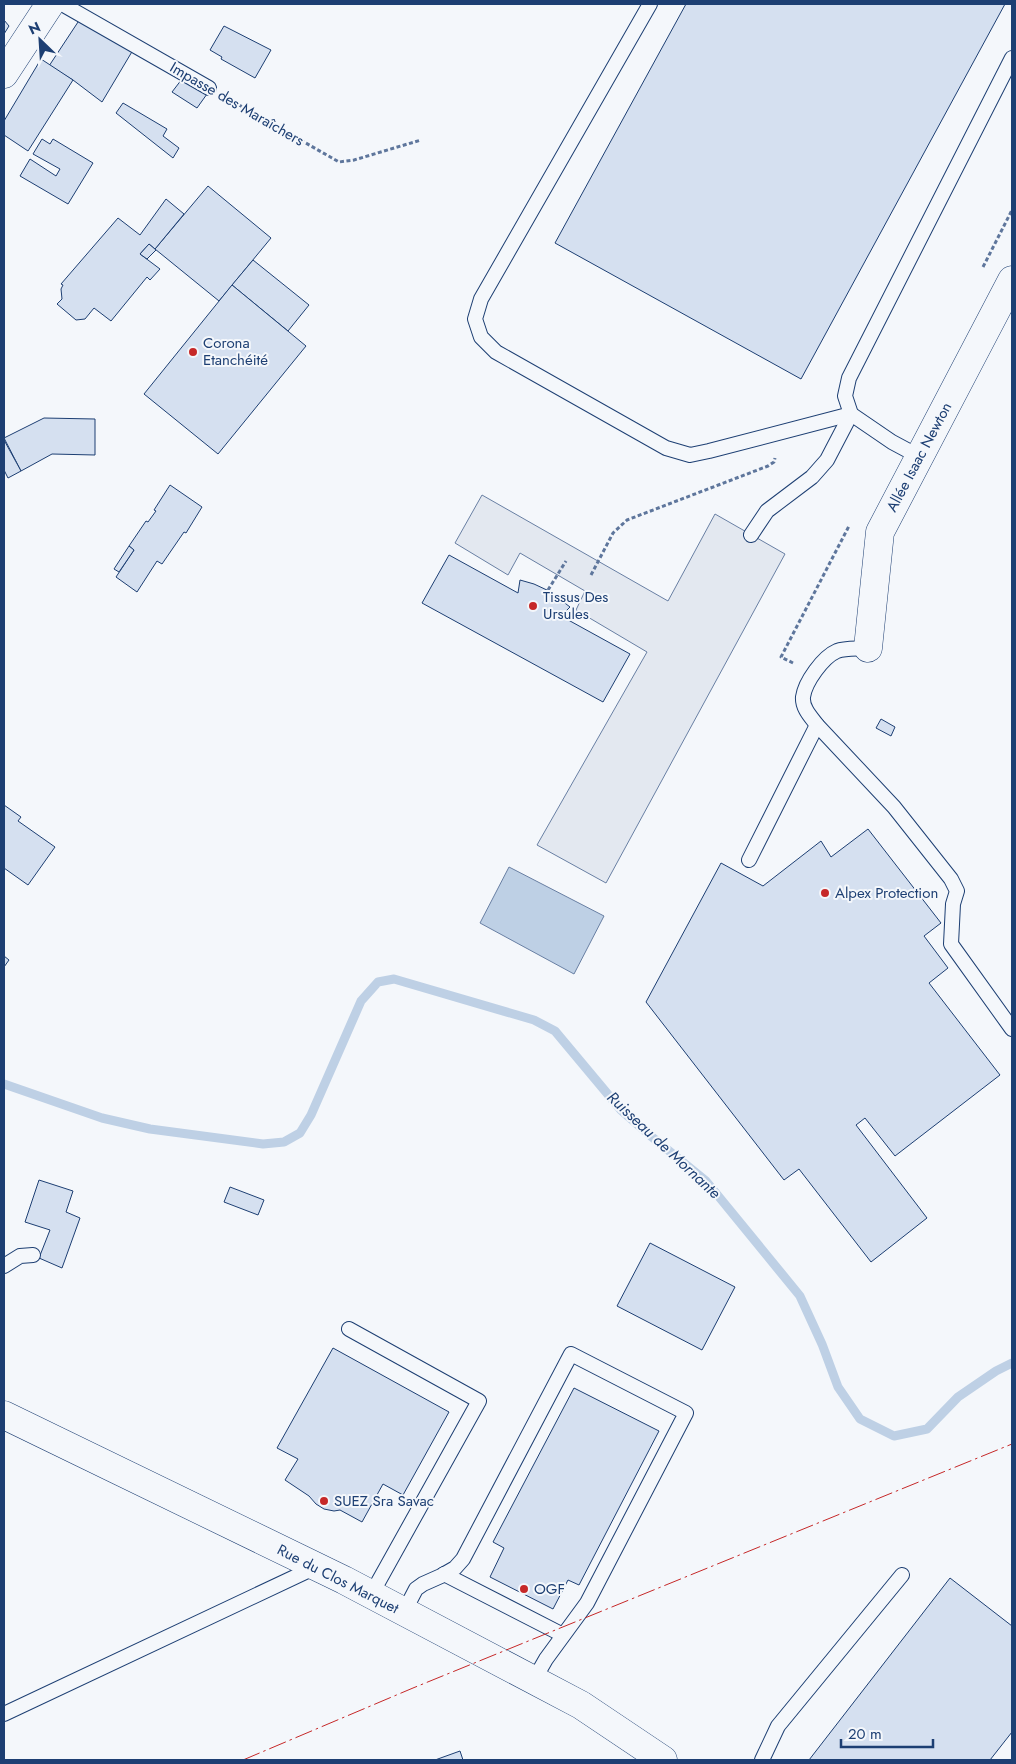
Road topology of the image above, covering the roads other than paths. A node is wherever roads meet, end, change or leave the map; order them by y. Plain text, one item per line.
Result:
1 (50, 4) edge
2 (62, 4) edge
3 (650, 4) edge
4 (1012, 58) edge
5 (4, 74) edge
6 (209, 88) road end
7 (1012, 280) edge
8 (851, 414) junction
9 (920, 456) junction
10 (751, 535) dead end
11 (868, 648) joint
12 (817, 724) junction
13 (749, 860) dead end
14 (1012, 1029) edge
15 (33, 1255) dead end
16 (4, 1266) edge
17 (349, 1329) dead end
18 (4, 1415) edge
19 (316, 1566) junction
20 (444, 1574) junction
21 (902, 1575) dead end
22 (370, 1594) junction
23 (404, 1612) junction
24 (563, 1635) junction
25 (534, 1680) junction
26 (4, 1714) edge
27 (663, 1760) edge
28 (762, 1760) edge

1 - 5 street
2 - 6 lane, Impasse des Maraîchers
3 - 8 lane
4 - 8 lane
7 - 9 street, Allée Isaac Newton
8 - 9 lane
8 - 10 lane
9 - 11 street, Allée Isaac Newton
11 - 12 lane
12 - 13 lane
12 - 14 lane
15 - 16 lane
17 - 22 lane
18 - 19 street, Rue du Clos Marquet
19 - 22 street, Rue du Clos Marquet
19 - 26 lane
20 - 23 lane
20 - 24 lane
20 - 24 lane
21 - 28 lane
22 - 23 street, Rue du Clos Marquet
23 - 25 street, Rue du Clos Marquet
24 - 25 lane
25 - 27 street, Rue du Clos Marquet

